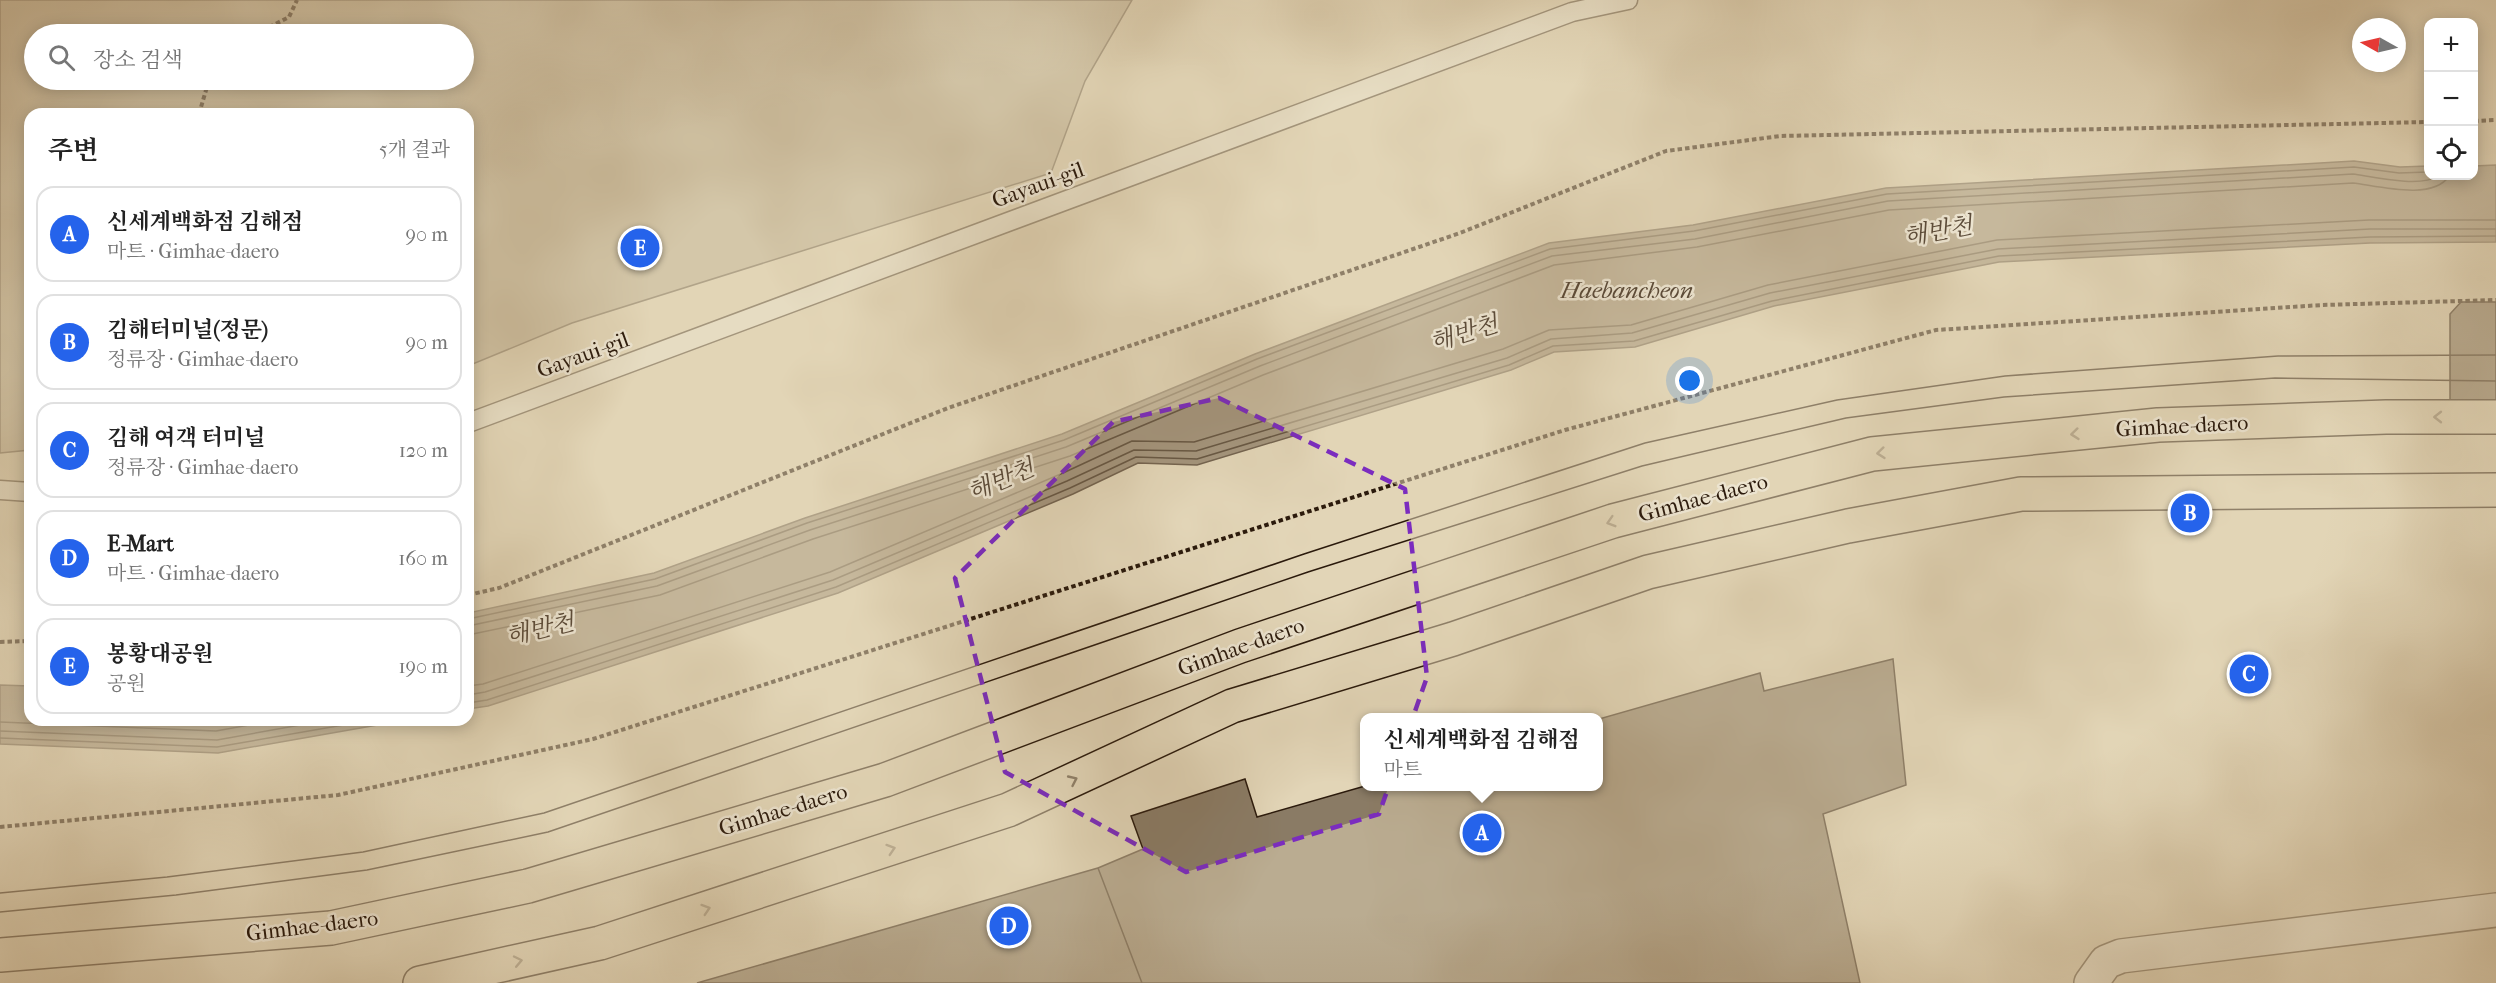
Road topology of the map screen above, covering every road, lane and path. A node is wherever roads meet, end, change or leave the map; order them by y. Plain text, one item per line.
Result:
1 (297, 0) edge
2 (1628, 0) edge
3 (275, 24) edge
4 (206, 90) edge
5 (200, 108) edge
6 (2496, 120) edge
7 (2478, 121) edge
8 (2424, 122) edge
9 (2496, 300) edge
10 (2496, 417) edge
11 (474, 421) edge
12 (0, 490) edge
13 (2496, 490) edge
14 (24, 492) edge
15 (474, 594) edge
16 (24, 641) edge
17 (0, 642) edge
18 (0, 827) edge
19 (2496, 910) edge
20 (0, 955) edge
21 (420, 983) edge
22 (2091, 983) edge

1 - 3 path
2 - 11 lane, Gayaui-gil
4 - 5 path
6 - 7 path
8 - 15 path
9 - 18 path
10 -> 20 main road, Gimhae-daero
12 - 14 lane
21 -> 13 main road
16 - 17 path
19 - 22 street

